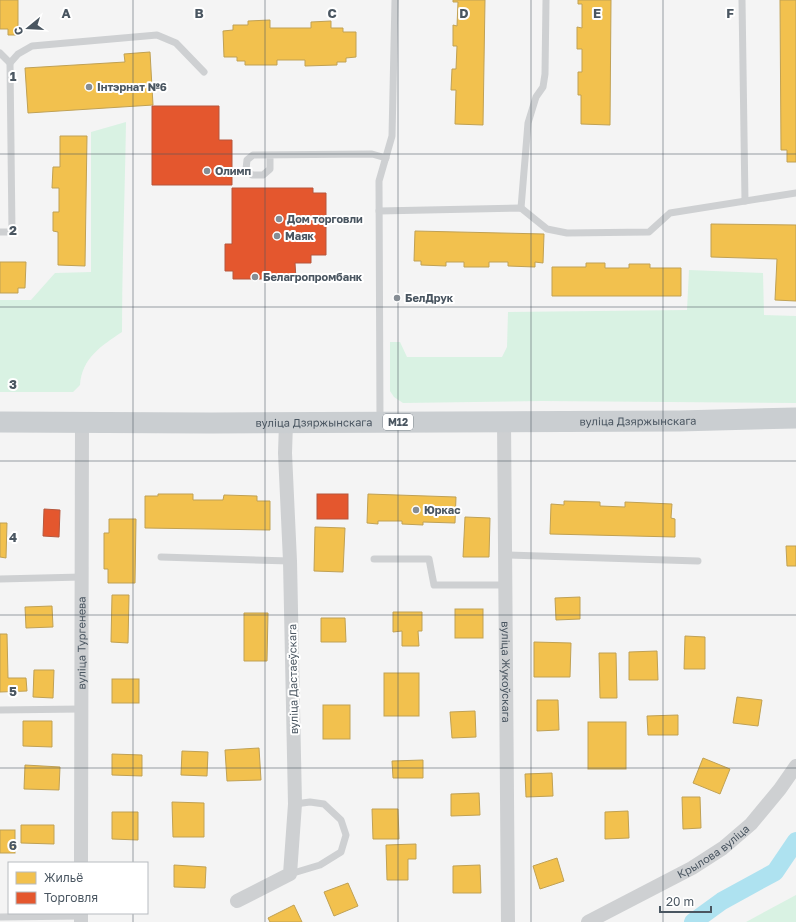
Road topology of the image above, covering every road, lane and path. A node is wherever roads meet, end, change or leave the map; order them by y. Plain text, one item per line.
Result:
1 (395, 0) edge
2 (546, 0) edge
3 (742, 0) edge
4 (0, 53) edge
5 (10, 63) junction
6 (204, 72) dead end
7 (270, 155) dead end
8 (386, 158) junction
9 (796, 192) edge
10 (745, 201) junction
11 (521, 208) junction
12 (379, 211) junction
13 (0, 232) edge
14 (796, 418) edge
15 (504, 421) junction
16 (0, 422) edge
17 (380, 422) junction
18 (82, 423) junction
19 (286, 423) junction
20 (505, 555) junction
21 (161, 557) dead end
22 (374, 559) dead end
23 (290, 561) junction
24 (698, 561) dead end
25 (82, 578) junction
26 (0, 579) edge
27 (506, 585) junction
28 (81, 709) junction
29 (0, 710) edge
30 (796, 766) edge
31 (295, 804) junction
32 (81, 862) edge
33 (290, 874) junction
34 (237, 902) dead end
35 (0, 917) edge
36 (81, 917) edge
37 (508, 922) edge
38 (588, 922) edge

1 - 8 lane
2 - 11 lane
3 - 10 lane
4 - 5 lane
5 - 6 lane
5 - 13 lane
7 - 8 lane
8 - 12 lane
9 - 10 lane
10 - 11 lane
11 - 12 lane
12 - 17 lane
14 - 15 main road, вуліца Дзяржынскага / М12
15 - 17 main road, вуліца Дзяржынскага / М12
15 - 20 street, вуліца Жукоўскага
16 - 18 main road, вуліца Дзяржынскага / М12
17 - 19 main road, вуліца Дзяржынскага / М12
18 - 19 main road, вуліца Дзяржынскага / М12
18 - 25 street, вуліца Тургенева
19 - 23 street, вуліца Дастаеўскага
20 - 24 lane
20 - 27 street, вуліца Жукоўскага
21 - 23 lane
22 - 27 lane
23 - 31 street, вуліца Дастаеўскага
25 - 26 lane
25 - 28 street, вуліца Тургенева
27 - 37 street, вуліца Жукоўскага
28 - 29 lane
28 - 32 street, вуліца Тургенева
30 - 38 street, Крылова вуліца
31 - 33 street, вуліца Дастаеўскага
31 - 33 lane
33 - 34 street
35 - 36 lane

